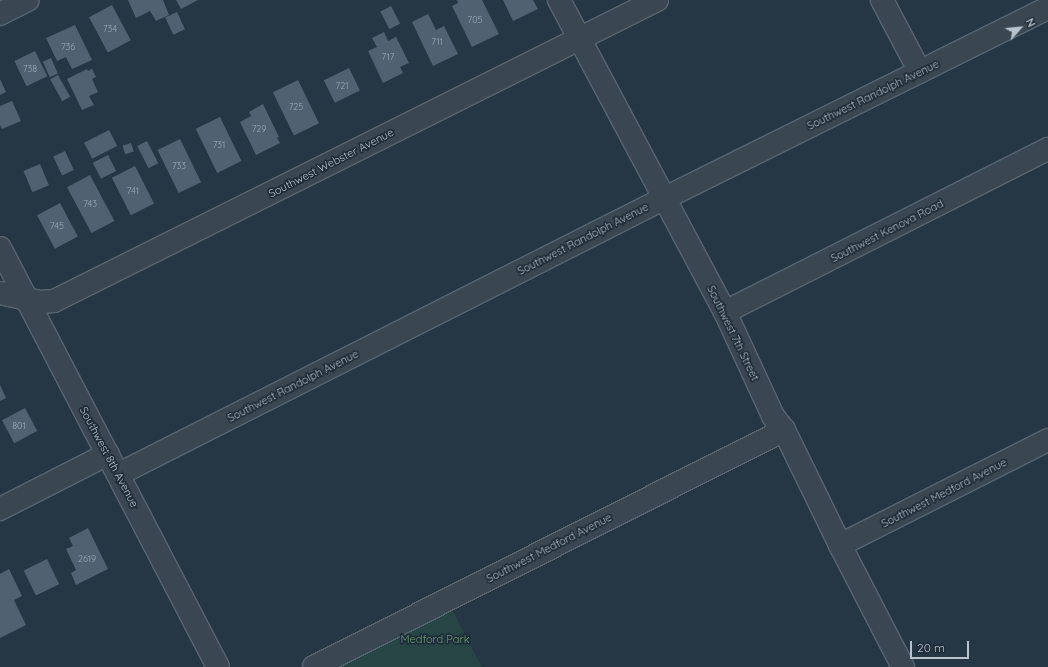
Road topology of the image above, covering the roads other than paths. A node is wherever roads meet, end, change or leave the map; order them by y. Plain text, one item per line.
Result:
1 (28, 0) edge
2 (559, 0) edge
3 (657, 0) edge
4 (882, 0) edge
5 (1048, 8) edge
6 (0, 14) edge
7 (579, 38) junction
8 (920, 72) junction
9 (1048, 149) edge
10 (664, 198) junction
11 (0, 248) edge
12 (0, 293) edge
13 (28, 300) junction
14 (725, 312) junction
15 (784, 430) junction
16 (1048, 440) edge
17 (108, 454) junction
18 (119, 474) junction
19 (0, 509) edge
20 (840, 546) junction
21 (218, 667) edge
22 (314, 667) edge
23 (904, 667) edge

1 - 6 street
2 - 7 street, Southwest 7th Street
3 - 7 street, Southwest Webster Avenue
4 - 8 street
5 - 8 street, Southwest Randolph Avenue
7 - 10 street, Southwest 7th Street
7 - 13 street, Southwest Webster Avenue
8 - 10 street, Southwest Randolph Avenue
9 - 14 street, Southwest Kenova Road
10 - 14 street, Southwest 7th Street
10 - 18 street, Southwest Randolph Avenue
11 - 13 street, Southwest 8th Avenue
12 - 13 street, Southwest Webster Avenue
13 - 17 street, Southwest 8th Avenue
14 - 15 street, Southwest 7th Street
15 - 20 street, Southwest 7th Street
15 - 22 street, Southwest Medford Avenue
16 - 20 street, Southwest Medford Avenue
17 - 18 street, Southwest 8th Avenue
17 - 19 street
18 - 21 street, Southwest 8th Avenue
20 - 23 street, Southwest 7th Street

